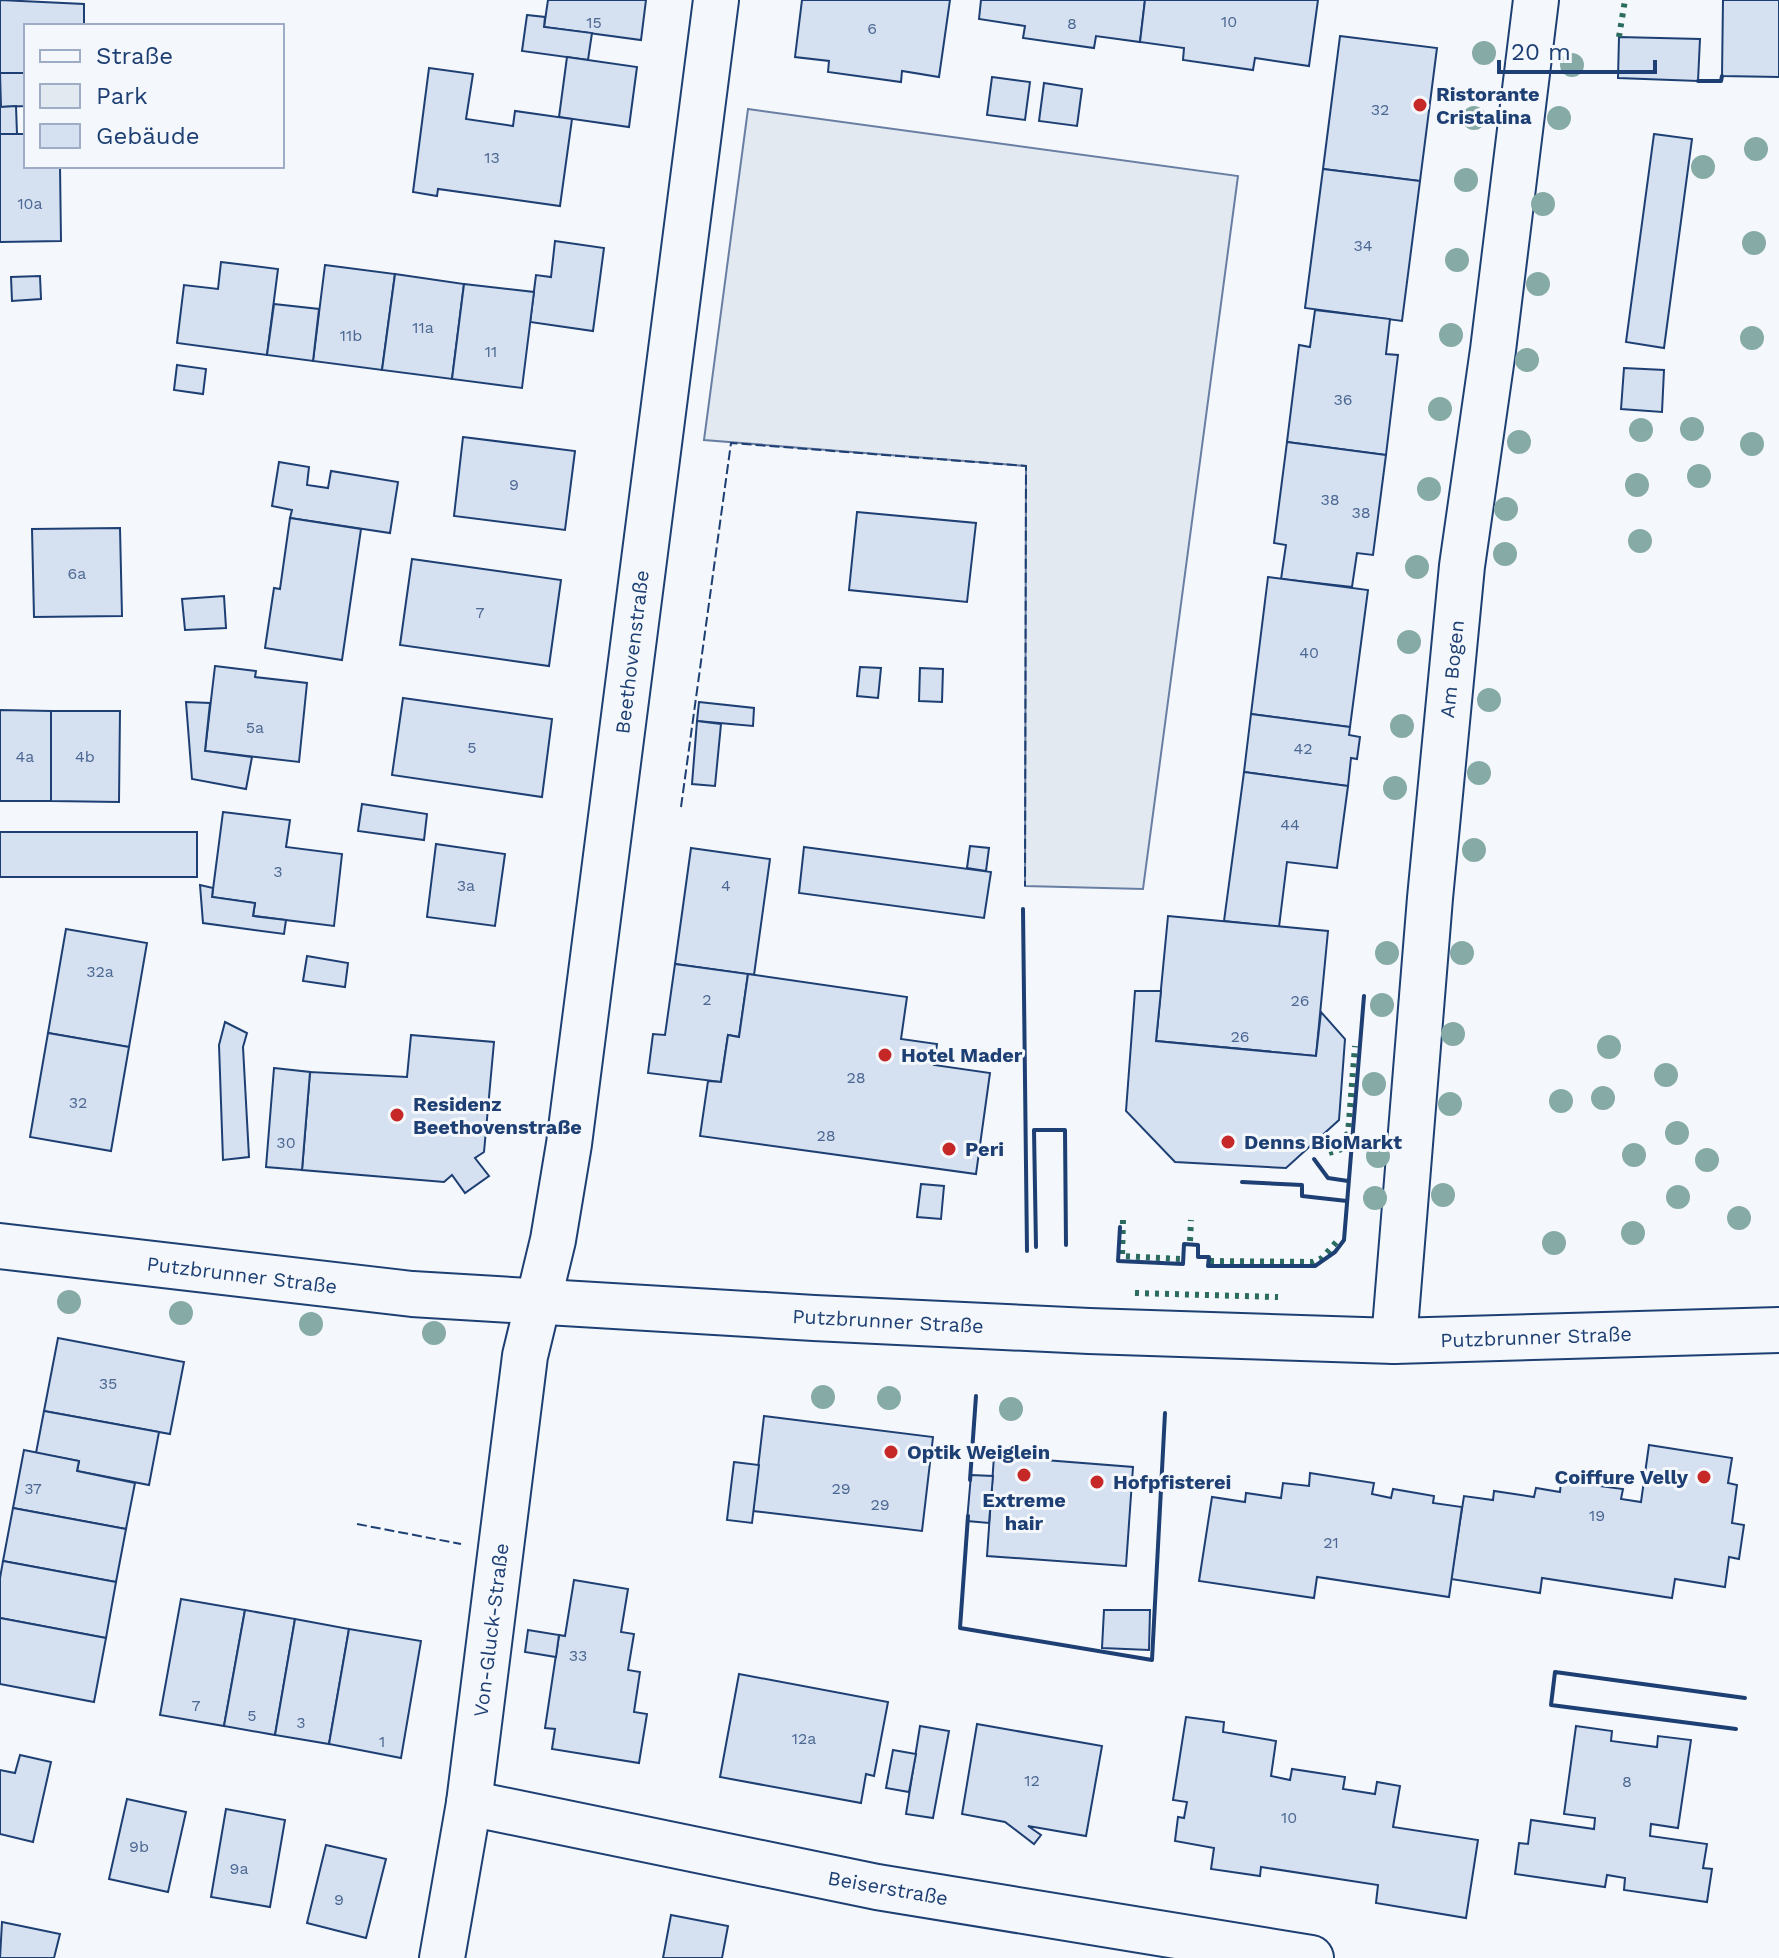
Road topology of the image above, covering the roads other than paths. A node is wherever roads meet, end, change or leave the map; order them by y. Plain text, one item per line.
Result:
1 (716, 0) edge
2 (1536, 0) edge
3 (0, 1246) edge
4 (539, 1303) junction
5 (1779, 1330) edge
6 (1394, 1341) junction
7 (469, 1803) junction
8 (442, 1958) edge
9 (1311, 1958) edge

1 - 4 street, Beethovenstraße
2 - 6 street, Am Bogen
3 - 4 street, Putzbrunner Straße
4 - 6 street, Putzbrunner Straße
4 - 7 street, Von-Gluck-Straße
5 - 6 street, Putzbrunner Straße
7 - 8 street, Von-Gluck-Straße
7 - 9 street, Beiserstraße

